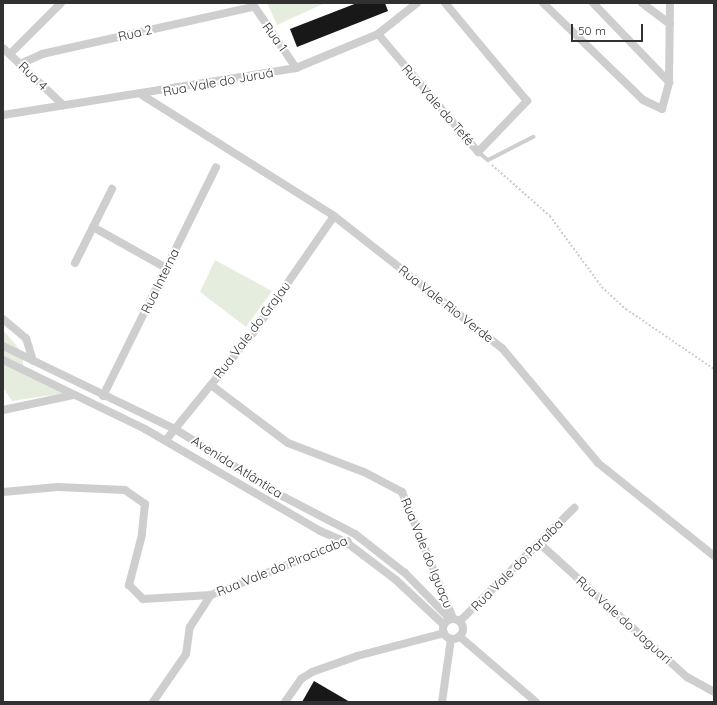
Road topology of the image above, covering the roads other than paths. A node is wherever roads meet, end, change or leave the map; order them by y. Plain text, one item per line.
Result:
1 (61, 3) edge
2 (417, 3) edge
3 (445, 3) edge
4 (543, 3) edge
5 (593, 3) edge
6 (642, 3) edge
7 (670, 3) edge
8 (252, 5) edge
9 (670, 24) junction
10 (378, 34) junction
11 (3, 48) edge
12 (10, 54) junction
13 (20, 64) junction
14 (296, 68) junction
15 (669, 82) junction
16 (142, 95) junction
17 (64, 105) junction
18 (3, 115) edge
19 (533, 137) dead end
20 (478, 152) junction
21 (216, 167) dead end
22 (112, 189) dead end
23 (334, 216) junction
24 (93, 227) junction
25 (75, 263) dead end
26 (166, 268) junction
27 (3, 319) edge
28 (3, 346) edge
29 (3, 360) edge
30 (33, 361) junction
31 (211, 385) junction
32 (84, 387) junction
33 (73, 395) junction
34 (103, 396) junction
35 (4, 408) edge
36 (175, 429) junction
37 (166, 440) junction
38 (3, 492) edge
39 (574, 508) dead end
40 (355, 534) junction
41 (346, 542) junction
42 (539, 544) junction
43 (714, 556) edge
44 (212, 595) junction
45 (454, 619) junction
46 (443, 624) junction
47 (444, 633) junction
48 (459, 636) junction
49 (451, 639) junction
50 (714, 692) edge
51 (153, 702) edge
52 (286, 702) edge
53 (442, 702) edge
54 (536, 702) edge

1 - 12 street
2 - 10 street, Rua Vale do Juruá
3 - 20 street, Rua Vale do Tefé
4 - 15 street
5 - 15 street
6 - 9 street
7 - 9 street
8 - 13 street, Rua 2
8 - 14 street, Rua 1
9 - 15 street
10 - 14 street, Rua Vale do Juruá
10 - 20 street, Rua Vale do Tefé
11 - 12 street, Rua 4
12 - 13 street, Rua 4
13 - 17 street, Rua 4
14 - 16 street, Rua Vale do Juruá
16 - 17 street, Rua Vale do Juruá
16 - 23 street, Rua Vale Rio Verde
17 - 18 street, Rua Vale do Juruá
19 - 20 lane
21 - 26 street, Rua Interna
22 - 24 street
23 - 31 street, Rua Vale do Grajau
23 - 43 street, Rua Vale Rio Verde
24 - 25 street
24 - 26 street
26 - 34 street, Rua Interna
27 - 30 street
28 - 30 street, Avenida Atlântica
29 - 33 street, Avenida Atlântica
30 - 32 street, Avenida Atlântica
31 - 36 street, Rua Vale do Grajau
31 - 45 street, Rua Vale do Iguaçu
32 - 33 street
32 - 34 street, Avenida Atlântica
33 - 35 street
33 - 37 street, Avenida Atlântica
34 - 36 street, Avenida Atlântica
36 - 37 street, Rua Vale do Grajau
36 - 40 street, Avenida Atlântica
37 - 41 street, Avenida Atlântica
38 - 44 street
39 - 42 street, Rua Vale do Paraíba
40 - 41 street, Rua Vale do Piracicaba
40 - 45 street, Avenida Atlântica
41 - 44 street, Rua Vale do Piracicaba
41 - 46 street, Avenida Atlântica
42 - 45 street, Rua Vale do Paraíba
42 - 50 street, Rua Vale do Jaguari
44 - 51 street, Rua Vale do Piracicaba
45 - 46 street
45 - 48 street
46 - 47 street
47 - 49 street
47 - 52 street
48 - 49 street
48 - 54 street
49 - 53 street

